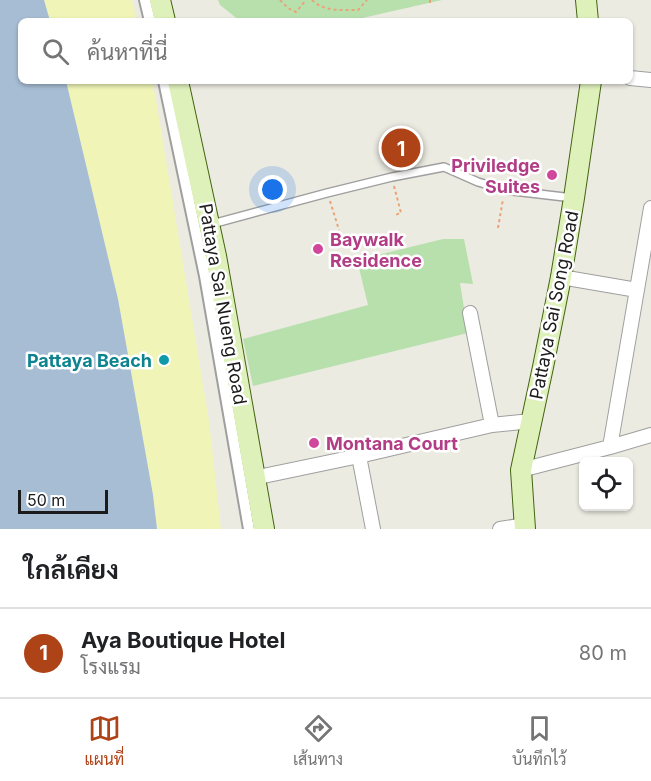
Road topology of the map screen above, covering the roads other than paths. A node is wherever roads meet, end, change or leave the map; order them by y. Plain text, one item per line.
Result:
1 (145, 0) edge
2 (160, 0) edge
3 (586, 0) edge
4 (149, 18) edge
5 (164, 18) edge
6 (588, 18) edge
7 (633, 78) edge
8 (651, 80) edge
9 (165, 84) edge
10 (179, 84) edge
11 (591, 84) edge
12 (574, 198) junction
13 (651, 208) edge
14 (210, 225) junction
15 (561, 277) junction
16 (638, 290) junction
17 (470, 313) dead end
18 (531, 421) junction
19 (492, 425) junction
20 (651, 435) edge
21 (610, 447) junction
22 (359, 456) junction
23 (521, 470) junction
24 (254, 477) junction
25 (525, 527) edge
26 (249, 529) edge
27 (264, 529) edge
28 (374, 529) edge
29 (500, 529) edge

1 - 4 street
2 - 5 main road
3 - 6 main road
7 - 8 street
9 - 26 street
10 - 14 main road, Pattaya Sai Nueng Road
11 - 12 main road, Pattaya Sai Song Road
12 - 14 lane
12 - 15 main road, Pattaya Sai Song Road
13 - 16 street
14 - 24 main road, Pattaya Sai Nueng Road
15 - 16 street
15 - 18 main road, Pattaya Sai Song Road
16 - 21 street
17 - 19 street
18 - 19 street
18 - 23 main road, Pattaya Sai Song Road
19 - 22 street
20 - 21 street
21 - 23 street
22 - 24 street
22 - 28 street
23 - 25 main road, Pattaya Sai Song Road
24 - 27 main road, Pattaya Sai Nueng Road
25 - 29 street

